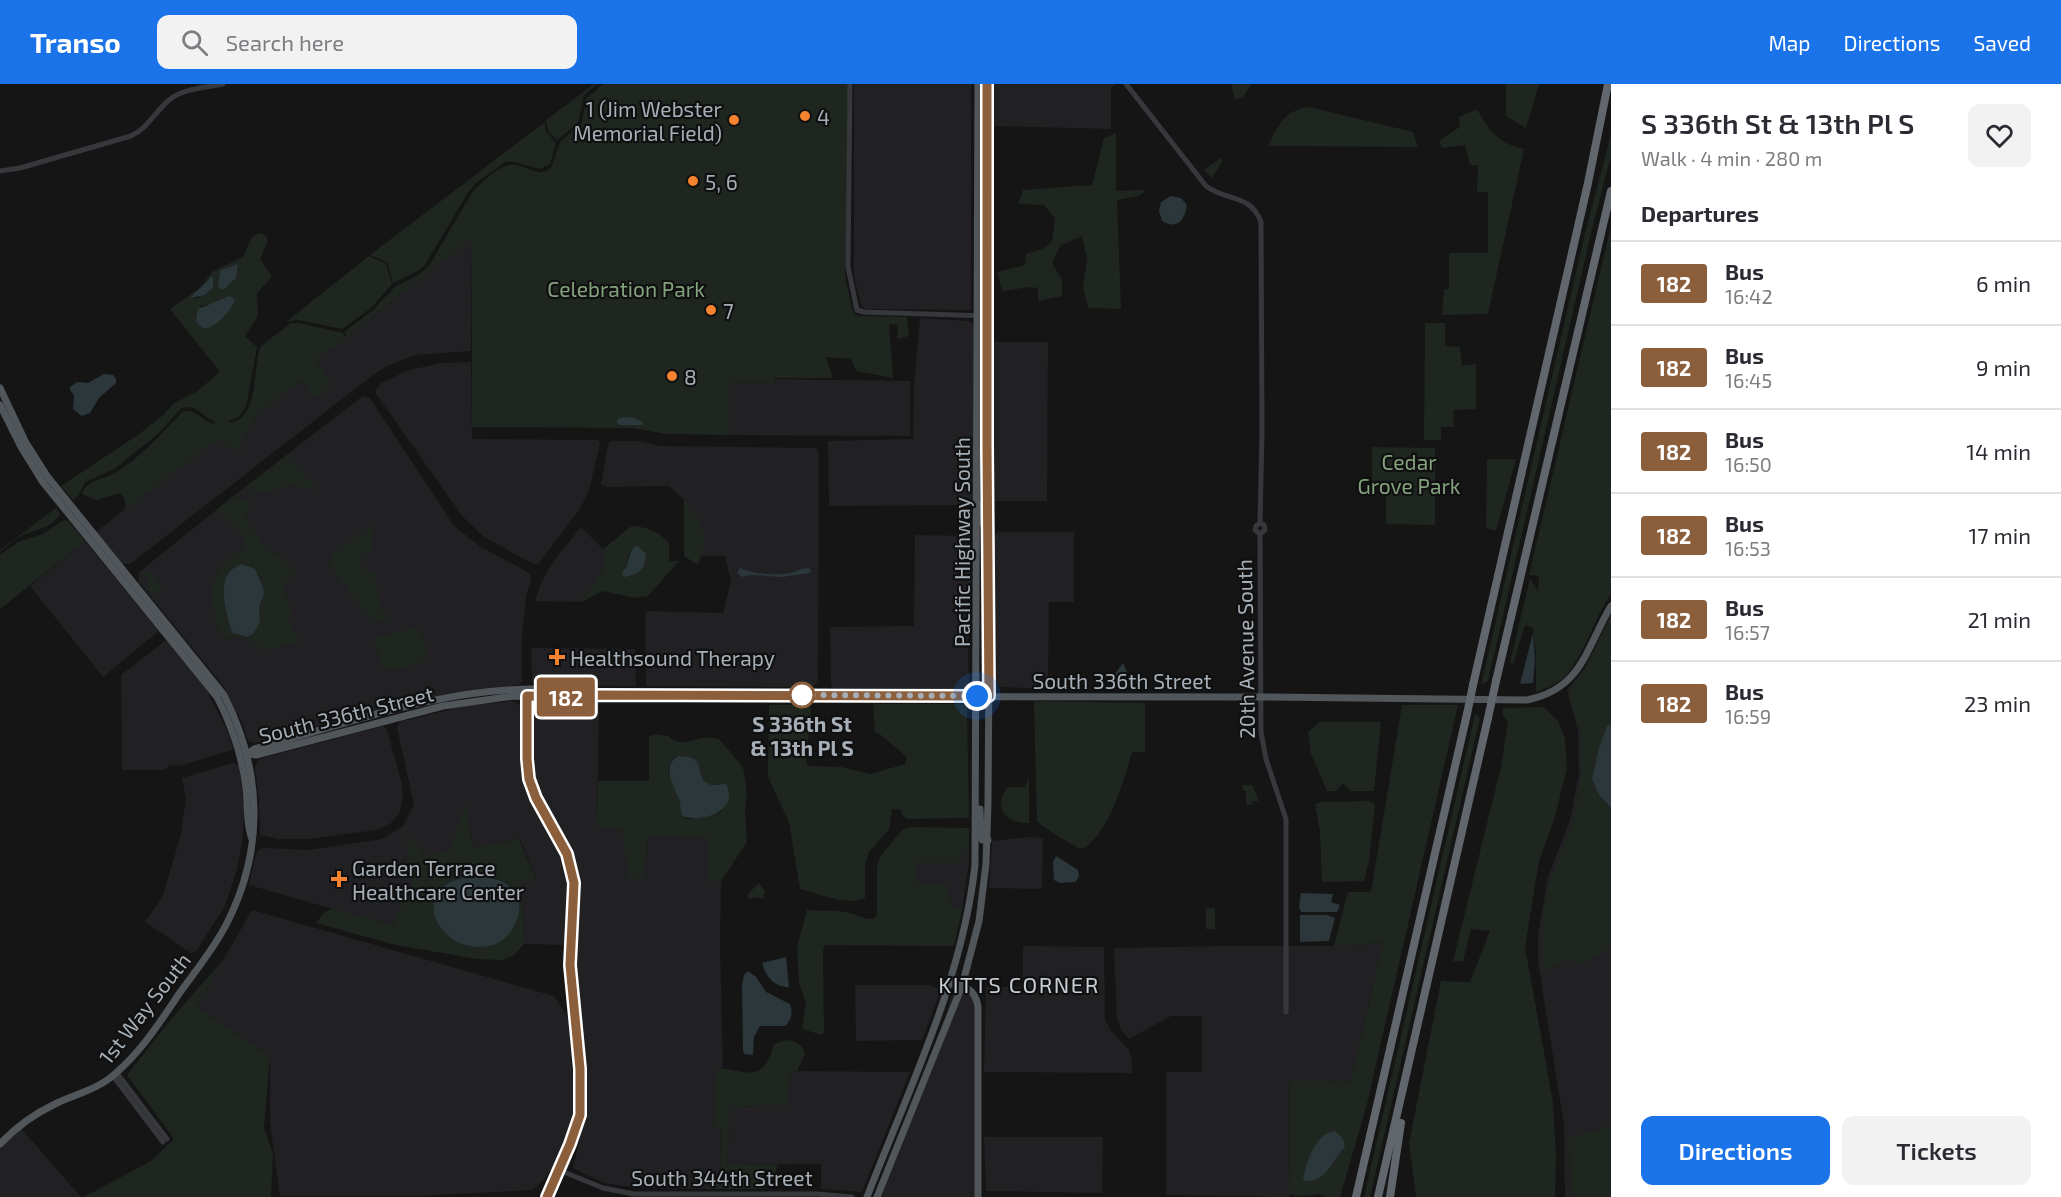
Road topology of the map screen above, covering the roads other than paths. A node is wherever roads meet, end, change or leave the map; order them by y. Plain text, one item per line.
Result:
1 (223, 84) edge
2 (850, 84) edge
3 (978, 84) edge
4 (987, 84) edge
5 (1126, 84) edge
6 (1608, 84) edge
7 (1611, 100) edge
8 (0, 171) edge
9 (1588, 183) junction
10 (1611, 191) edge
11 (977, 316) junction
12 (987, 316) junction
13 (0, 387) edge
14 (0, 405) edge
15 (977, 442) junction
16 (23, 445) junction
17 (977, 472) junction
18 (987, 488) junction
19 (78, 521) junction
20 (987, 526) junction
21 (1611, 606) edge
22 (527, 693) junction
23 (977, 696) junction
24 (989, 696) junction
25 (1262, 697) junction
26 (247, 754) junction
27 (977, 795) junction
28 (252, 840) junction
29 (988, 840) junction
30 (951, 983) junction
31 (962, 986) junction
32 (1286, 1012) dead end
33 (1413, 1048) junction
34 (115, 1075) junction
35 (1372, 1127) junction
36 (165, 1140) dead end
37 (0, 1144) edge
38 (559, 1170) junction
39 (547, 1197) edge
40 (852, 1197) edge
41 (867, 1197) edge
42 (877, 1197) edge
43 (978, 1197) edge
44 (1350, 1197) edge
45 (1356, 1197) edge
46 (1378, 1197) edge
47 (1390, 1197) edge

1 - 8 street
2 - 11 street
3 - 11 main road, Pacific Highway South
4 - 12 main road, Pacific Highway South
5 - 25 street, 20th Avenue South
6 - 9 highway
7 - 9 highway
9 - 35 highway, bridge
10 - 33 highway, bridge
11 - 12 street
11 - 15 main road, Pacific Highway South
12 - 18 main road, Pacific Highway South
13 - 16 main road
14 - 16 main road
15 - 17 main road, Pacific Highway South
15 - 18 main road
16 - 19 main road
17 - 20 main road
17 - 23 main road, Pacific Highway South
18 - 20 main road, Pacific Highway South
19 - 26 main road, 1st Way South
19 - 28 main road, 1st Way South
20 - 24 main road, Pacific Highway South
21 - 25 main road, South 336th Street
22 - 23 main road, South 336th Street
22 - 26 main road, South 336th Street
22 - 38 street
23 - 24 main road, South 336th Street
23 - 27 main road, Pacific Highway South
24 - 25 main road, South 336th Street
24 - 29 main road, Pacific Highway South
25 - 32 street, 20th Avenue South
26 - 28 main road, 1st Way South
27 - 29 main road
27 - 30 main road, Pacific Highway South
28 - 34 main road, 1st Way South
29 - 31 main road, Pacific Highway South
30 - 31 main road
30 - 41 main road, Pacific Highway South
31 - 42 main road, Pacific Highway South
31 - 43 main road
33 - 46 highway
33 - 47 highway
34 - 36 street
34 - 37 main road, 1st Way South
35 - 44 highway
35 - 45 highway
38 - 39 street
38 - 40 street, South 344th Street

